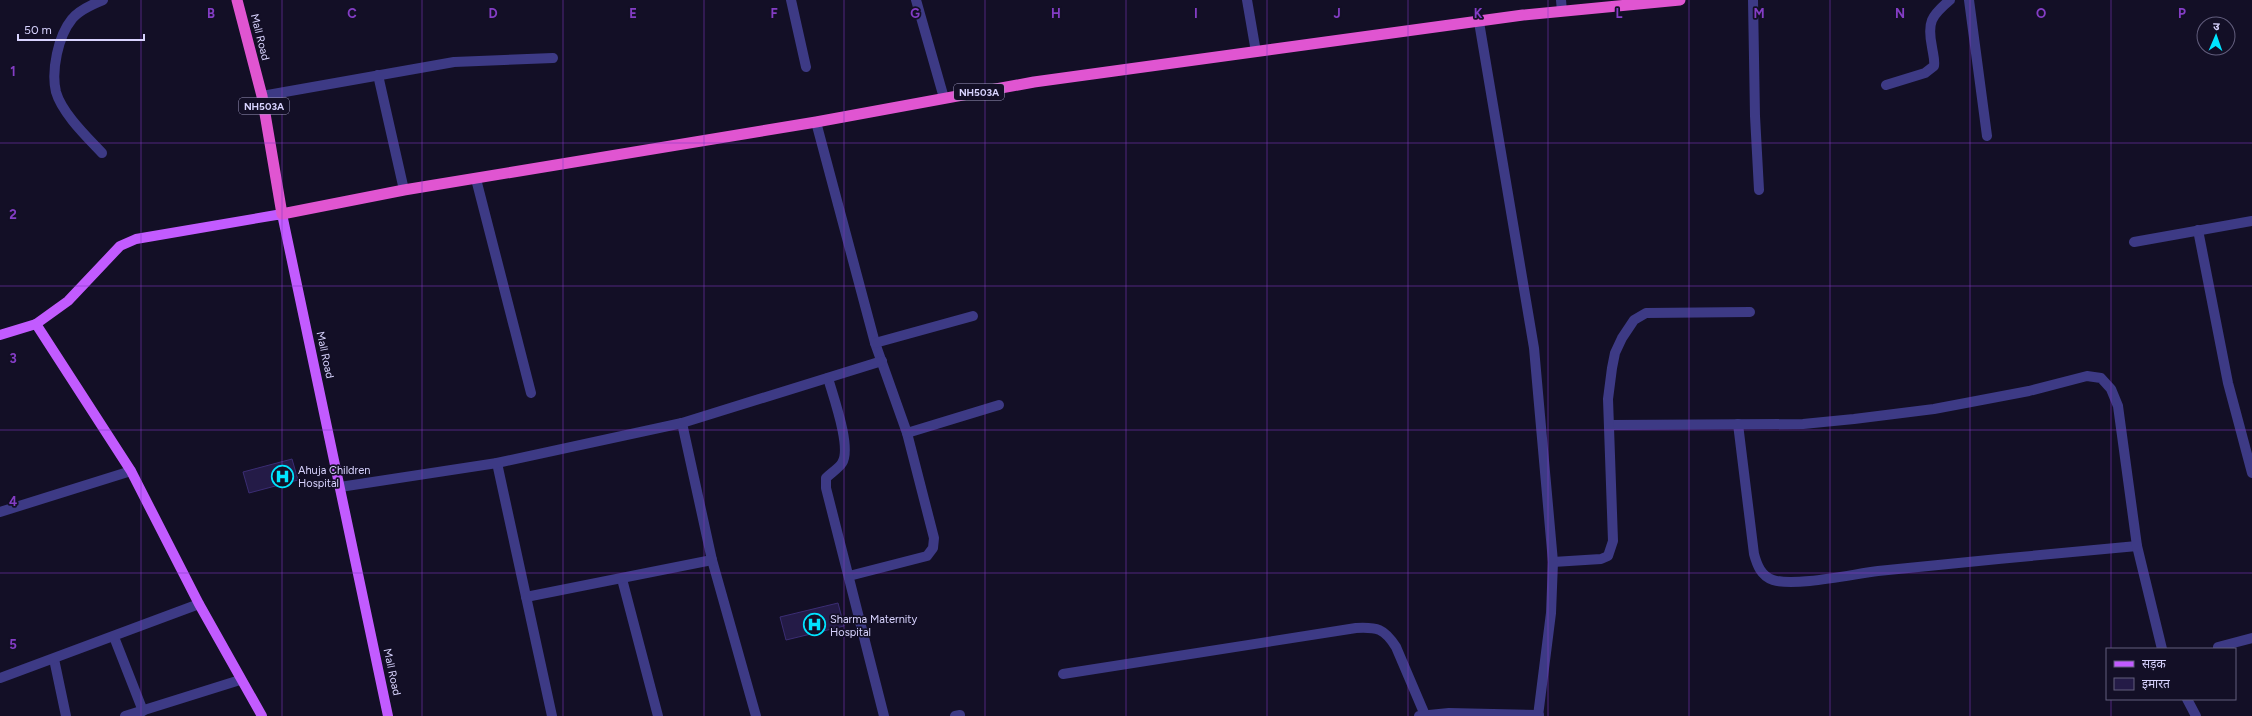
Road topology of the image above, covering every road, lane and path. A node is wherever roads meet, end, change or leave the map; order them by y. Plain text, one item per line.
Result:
1 (103, 0) edge
2 (237, 0) edge
3 (791, 0) edge
4 (916, 0) edge
5 (1247, 0) edge
6 (1680, 0) edge
7 (1753, 0) edge
8 (1950, 0) edge
9 (1969, 0) edge
10 (1561, 5) edge
11 (1479, 22) junction
12 (1256, 52) junction
13 (553, 58) dead end
14 (806, 67) dead end
15 (378, 75) junction
16 (1886, 85) dead end
17 (262, 96) junction
18 (944, 98) junction
19 (816, 122) junction
20 (1987, 136) dead end
21 (102, 152) dead end
22 (476, 179) junction
23 (404, 190) junction
24 (1758, 190) dead end
25 (282, 214) junction
26 (2252, 221) edge
27 (2198, 230) junction
28 (2134, 242) dead end
29 (1750, 312) dead end
30 (973, 316) dead end
31 (36, 324) junction
32 (0, 335) edge
33 (875, 343) junction
34 (882, 362) junction
35 (828, 378) junction
36 (531, 393) dead end
37 (999, 405) dead end
38 (682, 423) junction
39 (1738, 424) junction
40 (1610, 425) junction
41 (907, 433) junction
42 (497, 464) junction
43 (131, 471) junction
44 (2252, 473) edge
45 (340, 487) junction
46 (0, 512) edge
47 (2137, 546) junction
48 (712, 560) junction
49 (1554, 562) junction
50 (849, 576) junction
51 (622, 579) junction
52 (526, 597) junction
53 (199, 604) junction
54 (114, 637) junction
55 (2252, 638) edge
56 (2162, 648) edge
57 (2218, 648) dead end
58 (54, 659) junction
59 (1063, 674) dead end
60 (0, 678) edge
61 (240, 680) junction
62 (2188, 700) edge
63 (142, 711) junction
64 (66, 716) edge
65 (125, 716) edge
66 (262, 716) edge
67 (388, 716) edge
68 (552, 716) edge
69 (658, 716) edge
70 (756, 716) edge
71 (884, 716) edge
72 (1422, 716) edge
73 (1538, 716) edge
74 (2196, 716) edge

1 - 21 street
2 - 17 highway, Mall Road / NH503A
3 - 14 street
4 - 18 street
5 - 12 street
6 - 10 highway, NH503A
7 - 24 street
8 - 16 street
9 - 20 street
10 - 11 highway, NH503A
11 - 12 highway, NH503A
11 - 49 street
12 - 18 highway, NH503A
13 - 15 street
15 - 17 street
15 - 23 street
17 - 25 highway, Mall Road / NH503A
18 - 19 highway, NH503A
19 - 22 highway, NH503A
19 - 33 street
22 - 23 highway, NH503A
22 - 36 street
23 - 25 highway, NH503A
25 - 31 main road
25 - 45 main road, Mall Road
26 - 27 street
27 - 28 street
27 - 44 street
29 - 40 street
30 - 33 street
31 - 32 main road
31 - 43 main road
33 - 34 street
34 - 35 street
34 - 41 street
35 - 38 street
35 - 50 street
37 - 41 street
38 - 42 street
38 - 48 street
39 - 40 street
39 - 47 street
39 - 47 street
40 - 49 street
41 - 50 street
42 - 45 street
42 - 52 street
43 - 46 street
43 - 53 main road
45 - 67 main road, Mall Road
47 - 56 street
48 - 51 street
48 - 70 street
49 - 73 street
50 - 71 street
51 - 52 street
51 - 69 street
52 - 68 street
53 - 54 street
53 - 61 main road
54 - 58 street
54 - 63 street
55 - 57 street
58 - 60 street
58 - 64 street
59 - 72 street
61 - 63 street
61 - 66 main road
62 - 74 street
63 - 65 street
72 - 73 street

